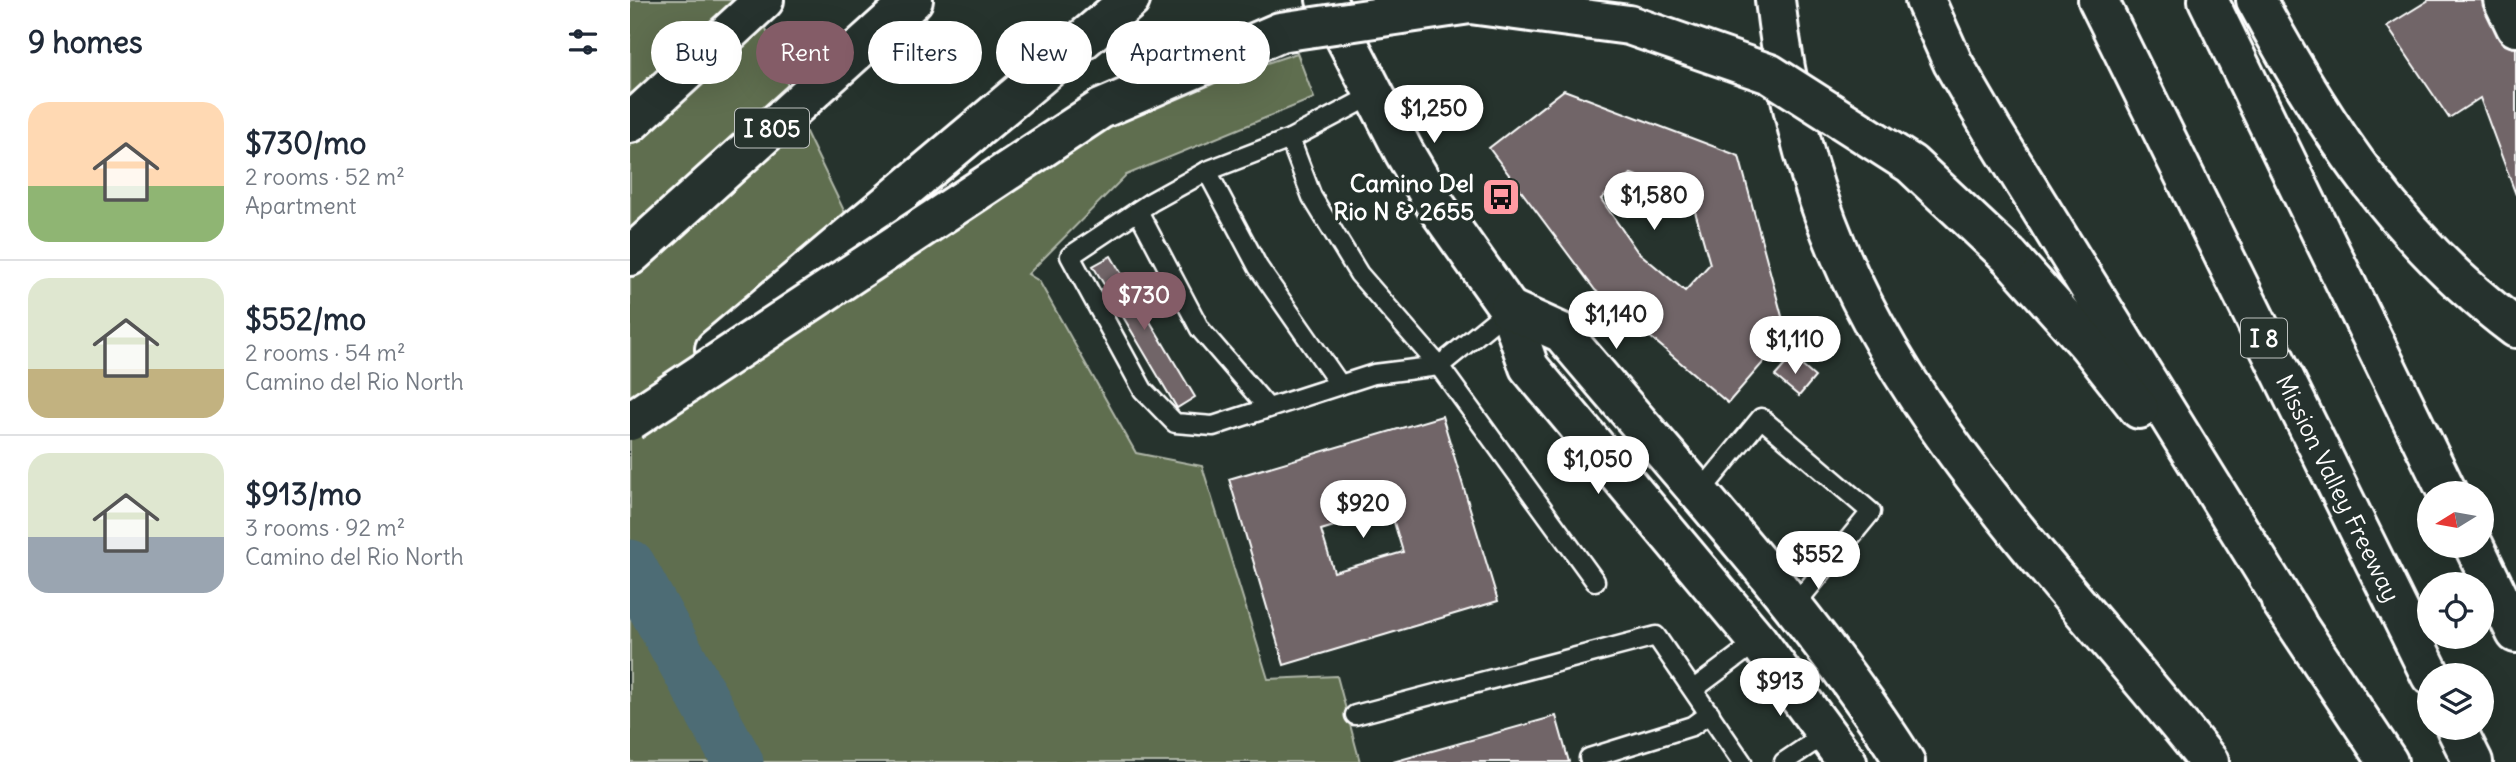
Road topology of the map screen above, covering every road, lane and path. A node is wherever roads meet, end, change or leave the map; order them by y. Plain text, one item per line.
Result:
1 (764, 0) edge
2 (913, 0) edge
3 (1130, 0) edge
4 (1326, 0) edge
5 (1775, 0) edge
6 (1924, 0) edge
7 (2098, 0) edge
8 (2208, 0) edge
9 (2256, 0) edge
10 (2502, 0) edge
11 (2516, 26) edge
12 (1373, 94) junction
13 (630, 123) edge
14 (1290, 139) junction
15 (1207, 171) junction
16 (1138, 211) junction
17 (630, 256) edge
18 (1509, 309) junction
19 (2516, 328) edge
20 (1439, 366) junction
21 (1340, 385) junction
22 (1268, 408) junction
23 (630, 421) edge
24 (2442, 481) edge
25 (1698, 495) junction
26 (2480, 558) edge
27 (1595, 581) dead end
28 (2070, 597) junction
29 (1793, 607) junction
30 (2296, 622) junction
31 (2516, 633) edge
32 (1759, 641) junction
33 (2425, 663) edge
34 (1694, 689) junction
35 (1710, 713) junction
36 (1355, 715) dead end
37 (2462, 740) edge
38 (1837, 748) edge
39 (1589, 758) dead end
40 (1742, 762) edge
41 (1784, 762) edge
42 (1905, 762) edge
43 (2177, 762) edge
44 (2209, 762) edge
45 (2388, 762) edge
46 (2473, 762) edge

1 - 13 main road
2 - 17 main road, I 805
3 - 23 main road, bridge
4 - 12 main road
5 - 28 main road
6 - 30 main road
7 - 33 main road, Mission Valley Freeway / I 8
8 - 24 main road
9 - 19 main road
10 - 11 main road
12 - 14 lane
12 - 18 main road
14 - 15 lane
14 - 20 lane
15 - 16 lane
15 - 21 lane
16 - 22 lane
16 - 22 lane
18 - 20 lane
18 - 25 main road
18 - 32 main road
20 - 21 lane
20 - 27 lane
21 - 22 lane
23 - 30 main road, bridge
25 - 29 main road
25 - 29 lane
26 - 31 main road
28 - 43 main road
28 - 44 main road
29 - 42 main road
30 - 45 main road
32 - 34 lane
32 - 38 main road
34 - 35 lane
34 - 36 lane
35 - 39 lane
35 - 40 lane
37 - 46 main road
38 - 41 lane

